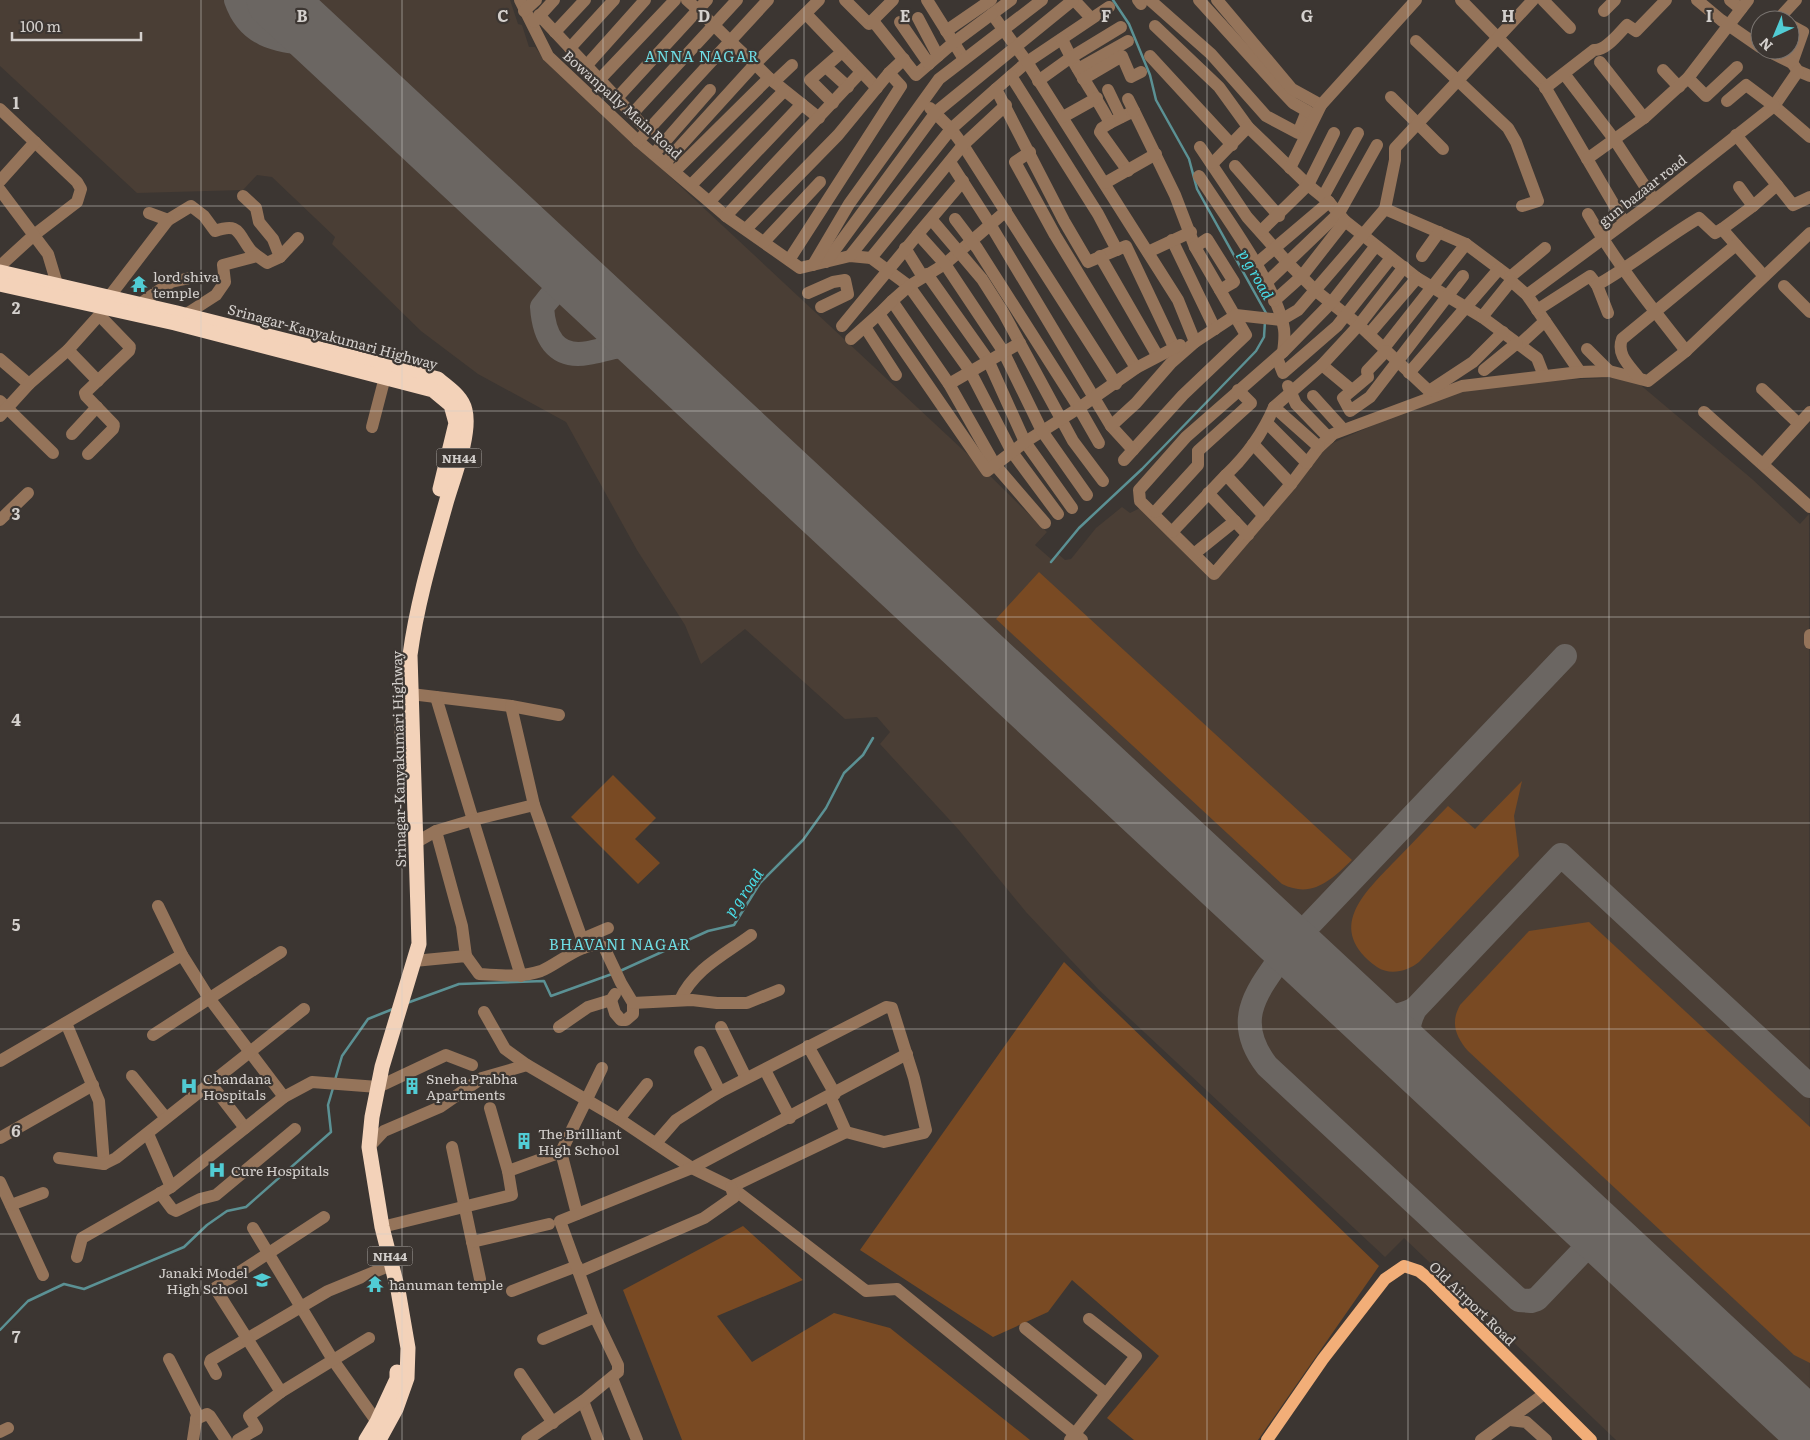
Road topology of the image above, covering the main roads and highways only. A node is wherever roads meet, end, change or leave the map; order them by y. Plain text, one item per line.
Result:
1 (0, 272) edge
2 (0, 284) edge
3 (105, 307) junction
4 (400, 990) junction
5 (373, 1086) junction
6 (366, 1440) edge
7 (379, 1440) edge
8 (1267, 1440) edge
9 (1591, 1440) edge

1 - 3 highway, Srinagar-Kanyakumari Highway / NH44
2 - 3 highway, Srinagar-Kanyakumari Highway / NH44
3 - 4 highway, Srinagar-Kanyakumari Highway / NH44
3 - 4 highway, Srinagar-Kanyakumari Highway / NH44
4 - 5 highway, Srinagar-Kanyakumari Highway / NH44
5 - 6 highway, Srinagar-Kanyakumari Highway / NH44
5 - 7 highway, Srinagar-Kanyakumari Highway / NH44
8 - 9 main road, Old Airport Road

